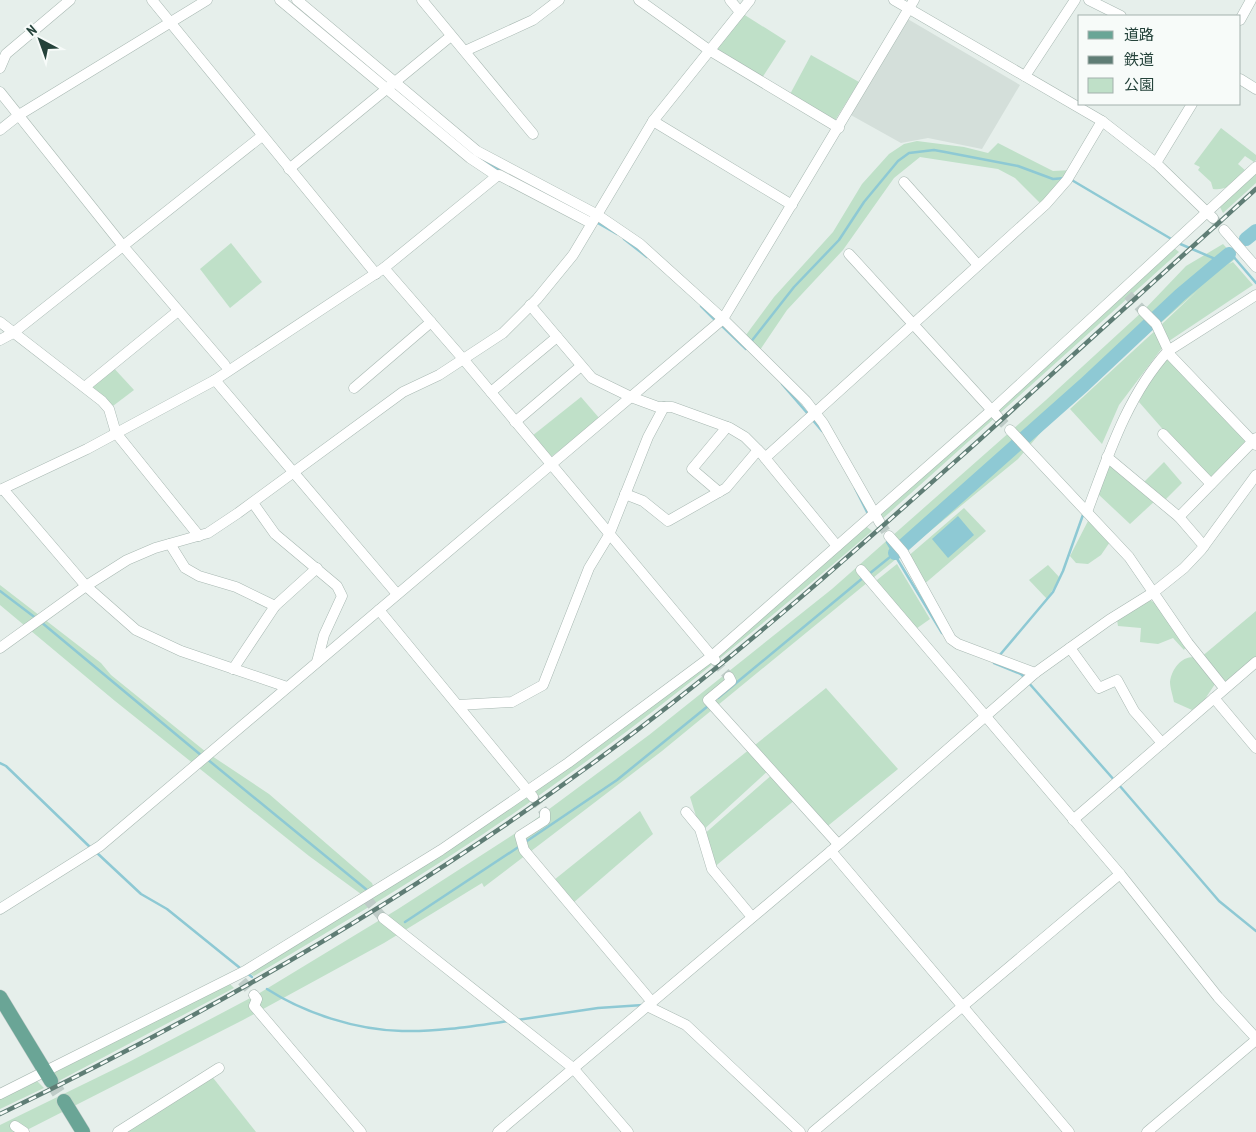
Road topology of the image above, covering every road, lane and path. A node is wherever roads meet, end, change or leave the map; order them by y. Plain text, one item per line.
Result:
1 (70, 0) edge
2 (152, 0) edge
3 (207, 0) edge
4 (280, 0) edge
5 (297, 0) edge
6 (422, 0) edge
7 (559, 0) edge
8 (639, 0) edge
9 (730, 0) edge
10 (750, 0) edge
11 (894, 0) edge
12 (1075, 0) edge
13 (1089, 0) edge
14 (1251, 0) edge
15 (912, 4) edge
16 (740, 12) junction
17 (1119, 15) edge
18 (1241, 18) edge
19 (170, 22) junction
20 (451, 36) junction
21 (709, 50) junction
22 (465, 51) junction
23 (0, 68) edge
24 (1025, 76) junction
25 (1241, 80) edge
26 (391, 85) junction
27 (1256, 89) edge
28 (0, 92) edge
29 (1191, 105) edge
30 (19, 115) junction
31 (653, 121) junction
32 (1102, 121) junction
33 (839, 128) junction
34 (0, 130) edge
35 (533, 134) dead end
36 (262, 136) junction
37 (1156, 163) junction
38 (1256, 168) edge
39 (290, 169) junction
40 (497, 176) junction
41 (904, 182) dead end
42 (792, 205) junction
43 (1210, 215) junction
44 (594, 218) junction
45 (1224, 230) tunnel mouth
46 (123, 246) junction
47 (849, 254) dead end
48 (978, 265) junction
49 (1256, 267) edge
50 (380, 271) junction
51 (1256, 295) edge
52 (530, 305) junction
53 (178, 311) junction
54 (1144, 311) tunnel mouth
55 (723, 319) junction
56 (0, 322) edge
57 (431, 322) junction
58 (914, 325) junction
59 (13, 333) junction
60 (557, 337) junction
61 (0, 340) edge
62 (1168, 351) junction
63 (464, 360) junction
64 (225, 365) dead end
65 (581, 366) junction
66 (215, 380) junction
67 (86, 386) junction
68 (354, 388) dead end
69 (491, 392) junction
70 (630, 398) junction
71 (664, 407) junction
72 (816, 413) junction
73 (995, 414) junction
74 (516, 422) junction
75 (727, 427) junction
76 (1010, 430) tunnel mouth
77 (116, 433) junction
78 (1163, 434) dead end
79 (1255, 441) edge
80 (758, 450) junction
81 (1108, 457) junction
82 (765, 458) junction
83 (551, 464) junction
84 (294, 473) junction
85 (1256, 475) edge
86 (1211, 484) junction
87 (2, 490) edge
88 (719, 492) junction
89 (625, 494) junction
90 (253, 503) junction
91 (1086, 512) junction
92 (1179, 517) junction
93 (878, 518) junction
94 (609, 535) junction
95 (199, 536) junction
96 (889, 536) tunnel mouth
97 (170, 544) junction
98 (837, 546) junction
99 (1204, 546) junction
100 (316, 568) junction
101 (861, 570) dead end
102 (86, 586) junction
103 (1154, 592) junction
104 (397, 594) junction
105 (275, 606) junction
106 (379, 610) junction
107 (0, 648) edge
108 (1070, 648) junction
109 (714, 658) junction
110 (317, 662) junction
111 (1256, 662) edge
112 (233, 669) junction
113 (1035, 674) junction
114 (729, 677) dead end
115 (287, 687) junction
116 (1224, 688) junction
117 (1214, 698) junction
118 (458, 705) junction
119 (985, 718) junction
120 (1162, 743) junction
121 (1256, 748) edge
122 (530, 793) junction
123 (686, 812) dead end
124 (545, 813) dead end
125 (1073, 820) junction
126 (834, 848) junction
127 (1120, 874) junction
128 (0, 909) edge
129 (752, 917) junction
130 (383, 918) tunnel mouth
131 (254, 996) tunnel mouth
132 (0, 997) edge
133 (650, 1004) junction
134 (962, 1005) junction
135 (1256, 1039) edge
136 (219, 1068) dead end
137 (573, 1068) junction
138 (48, 1077) junction
139 (0, 1094) edge
140 (64, 1101) tunnel mouth
141 (83, 1132) edge
142 (118, 1132) edge
143 (361, 1132) edge
144 (498, 1132) edge
145 (628, 1132) edge
146 (800, 1132) edge
147 (813, 1132) edge
148 (1069, 1132) edge
149 (1147, 1132) edge

1 - 23 street
2 - 19 street
3 - 19 street
4 - 26 street
5 - 26 street
6 - 20 street
7 - 22 street
8 - 21 street
9 - 16 street
10 - 16 street
11 - 15 street
12 - 24 street
13 - 17 street
14 - 18 street
15 - 24 street
15 - 33 street
16 - 21 street
19 - 30 street
19 - 36 street
20 - 22 street
20 - 26 street
21 - 31 street
21 - 33 street
22 - 35 street
24 - 32 street
25 - 27 street
26 - 39 street
26 - 40 street
26 - 44 street
28 - 30 street
29 - 37 street
30 - 34 street
30 - 46 street
31 - 42 street
31 - 44 street
32 - 37 street
32 - 48 street
33 - 42 street
36 - 39 street
36 - 46 street
37 - 43 street
38 - 43 street
39 - 50 street
40 - 44 street
40 - 50 street
41 - 48 street
42 - 55 street
43 - 73 street
44 - 52 street
44 - 55 street
45 - 49 street
46 - 53 street
46 - 59 street
47 - 58 street
48 - 58 street
50 - 57 street
50 - 66 street
51 - 62 street
52 - 60 street
52 - 63 street
53 - 64 street
53 - 67 street
54 - 62 street
55 - 70 street
55 - 72 street
56 - 59 street
57 - 63 street
57 - 68 street
58 - 72 street
58 - 73 street
59 - 61 street
59 - 67 street
60 - 65 street
60 - 69 street
62 - 79 street
62 - 81 street
63 - 69 street
63 - 84 street
65 - 70 street
65 - 74 street
66 - 77 street
66 - 84 street
67 - 77 street
69 - 74 street
70 - 71 street
70 - 83 street
71 - 75 street
71 - 89 street
72 - 82 street
72 - 93 street
73 - 93 street
74 - 83 street
75 - 80 street
75 - 88 street
76 - 91 street
77 - 87 street
77 - 95 street
78 - 86 street
79 - 86 street
80 - 82 street
80 - 88 street
81 - 91 street
81 - 92 street
82 - 98 street
83 - 94 street
83 - 104 street
84 - 90 street
84 - 104 street
85 - 99 street
86 - 92 street
87 - 102 street
88 - 89 street
89 - 94 street
90 - 95 street
90 - 100 street
91 - 103 street
92 - 99 street
93 - 98 street
94 - 109 street
94 - 118 street
95 - 97 street
96 - 113 street
97 - 102 street
97 - 105 street
98 - 109 street
99 - 103 street
100 - 105 street
100 - 110 street
101 - 119 street
102 - 107 street
102 - 112 street
103 - 108 street
103 - 116 street
104 - 106 street
105 - 112 street
106 - 110 street
106 - 118 street
108 - 113 street
108 - 120 street
109 - 122 street
110 - 115 street
111 - 116 street
112 - 115 street
113 - 119 street
114 - 126 street
115 - 128 street
116 - 117 street
117 - 120 street
117 - 121 street
118 - 122 street
119 - 125 street
119 - 126 street
120 - 125 street
122 - 138 street
123 - 129 street
124 - 133 street
125 - 127 street
126 - 129 street
126 - 134 street
127 - 134 street
127 - 135 street
129 - 133 street
130 - 137 street
131 - 143 street
132 - 138 main road
133 - 137 street
133 - 146 street
134 - 147 street
134 - 148 street
135 - 149 street
136 - 142 street
137 - 144 street
137 - 145 street
138 - 139 street
140 - 141 main road

